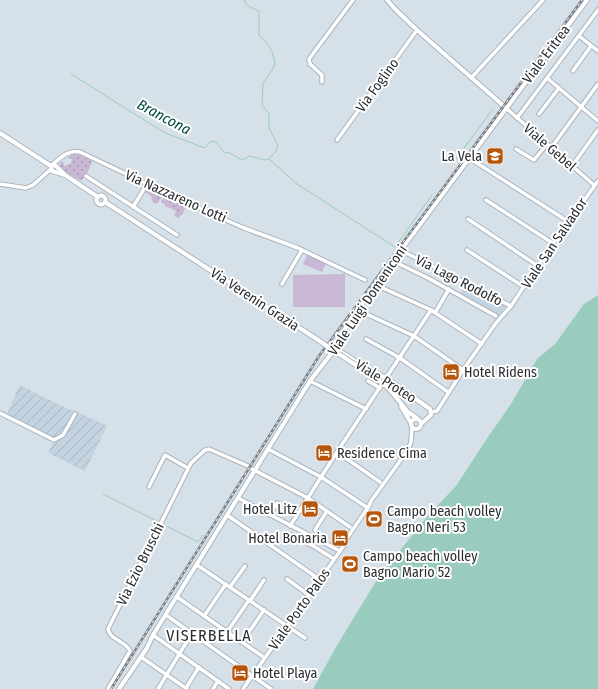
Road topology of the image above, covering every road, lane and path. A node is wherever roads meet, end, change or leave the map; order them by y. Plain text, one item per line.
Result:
1 (353, 0) edge
2 (387, 0) edge
3 (543, 0) edge
4 (587, 0) edge
5 (598, 10) edge
6 (417, 30) junction
7 (579, 36) junction
8 (591, 46) junction
9 (598, 51) edge
10 (573, 71) dead end
11 (471, 78) junction
12 (547, 78) junction
13 (322, 82) dead end
14 (598, 84) edge
15 (559, 88) junction
16 (581, 106) junction
17 (506, 108) junction
18 (539, 114) dead end
19 (517, 118) junction
20 (598, 121) edge
21 (598, 130) edge
22 (0, 133) edge
23 (337, 140) dead end
24 (547, 144) junction
25 (516, 148) dead end
26 (551, 148) junction
27 (469, 158) junction
28 (572, 166) junction
29 (53, 167) junction
30 (65, 175) junction
31 (86, 176) dead end
32 (598, 181) edge
33 (0, 184) edge
34 (147, 184) junction
35 (594, 185) junction
36 (486, 200) dead end
37 (133, 206) junction
38 (468, 219) dead end
39 (569, 222) junction
40 (177, 235) dead end
41 (554, 244) junction
42 (302, 250) junction
43 (468, 250) dead end
44 (408, 254) dead end
45 (393, 261) junction
46 (538, 266) junction
47 (365, 280) dead end
48 (282, 284) dead end
49 (376, 285) junction
50 (524, 287) junction
51 (449, 289) junction
52 (510, 306) junction
53 (431, 310) junction
54 (362, 312) dead end
55 (435, 313) junction
56 (496, 316) dead end
57 (414, 336) junction
58 (366, 339) dead end
59 (482, 344) junction
60 (335, 348) junction
61 (400, 358) junction
62 (463, 370) junction
63 (386, 378) junction
64 (310, 381) junction
65 (368, 381) dead end
66 (380, 388) junction
67 (448, 392) junction
68 (399, 402) junction
69 (366, 410) junction
70 (0, 413) edge
71 (75, 414) dead end
72 (430, 414) junction
73 (418, 419) junction
74 (421, 424) junction
75 (411, 425) junction
76 (268, 449) junction
77 (337, 452) junction
78 (248, 466) dead end
79 (188, 468) junction
80 (253, 470) junction
81 (321, 476) junction
82 (380, 482) dead end
83 (149, 487) dead end
84 (238, 498) junction
85 (308, 498) junction
86 (277, 503) dead end
87 (368, 508) junction
88 (327, 511) junction
89 (227, 515) junction
90 (270, 515) junction
91 (290, 526) junction
92 (350, 527) dead end
93 (315, 530) dead end
94 (292, 535) dead end
95 (340, 551) junction
96 (334, 559) junction
97 (197, 564) junction
98 (245, 566) dead end
99 (287, 579) dead end
100 (319, 579) junction
101 (264, 580) dead end
102 (226, 584) junction
103 (230, 587) junction
104 (309, 595) junction
105 (177, 597) junction
106 (249, 600) junction
107 (264, 610) junction
108 (166, 615) junction
109 (204, 616) junction
110 (287, 626) junction
111 (227, 632) junction
112 (192, 633) junction
113 (153, 635) junction
114 (305, 638) dead end
115 (242, 642) junction
116 (180, 654) junction
117 (262, 656) dead end
118 (141, 657) junction
119 (199, 667) junction
120 (166, 675) junction
121 (252, 675) junction
122 (218, 681) junction
123 (108, 689) edge
124 (120, 689) edge
125 (158, 689) edge
126 (186, 689) edge
127 (213, 689) edge
128 (229, 689) edge
129 (243, 689) edge
130 (271, 689) edge

1 - 13 street
2 - 6 street
3 - 11 street
4 - 17 street, Viale Eritrea
5 - 7 street
6 - 11 street
6 - 23 street, Via Foglino
7 - 8 street
7 - 12 street
8 - 9 street
8 - 10 street
11 - 17 street
12 - 15 street
12 - 19 street
14 - 16 street
15 - 16 street
15 - 18 street
16 - 20 street
16 - 26 street
17 - 19 street, Viale Gebel
17 - 27 street, Viale Luigi Domeniconi
19 - 24 street, Viale Gebel
21 - 28 street
22 - 29 street, Via Verenin Grazia
24 - 25 street
24 - 26 street, Viale Gebel
26 - 28 street, Viale Gebel
27 - 39 street
27 - 45 street, Viale Luigi Domeniconi
28 - 35 street, Viale Gebel
29 - 30 street, Via Verenin Grazia
29 - 30 street, Via Verenin Grazia
29 - 33 street, Via Nazzareno Lotti
29 - 34 street, Via Nazzareno Lotti
30 - 68 street, Via Verenin Grazia, bridge
31 - 37 street
32 - 35 street, Viale San Salvador
34 - 37 street
34 - 42 street, Via Nazzareno Lotti
35 - 39 street, Viale San Salvador
36 - 41 street
37 - 40 street
38 - 46 street
39 - 41 street, Viale San Salvador
41 - 46 street, Viale San Salvador
42 - 47 street, Via Nazzareno Lotti
42 - 48 street
43 - 50 street
44 - 52 street, Via Lago Rodolfo
45 - 49 street, Viale Luigi Domeniconi
45 - 51 street
46 - 50 street, Viale San Salvador
49 - 53 street
49 - 60 street, Viale Luigi Domeniconi
50 - 52 street, Viale San Salvador
51 - 55 street
51 - 56 street
52 - 59 street
53 - 55 street
53 - 57 street
54 - 57 street
55 - 59 street
57 - 61 street
57 - 62 street
58 - 61 street
59 - 62 street
60 - 63 street, Viale Proteo
60 - 64 street, Viale Luigi Domeniconi
61 - 63 street
61 - 67 street
62 - 67 street
63 - 66 street
63 - 72 street, Viale Proteo
64 - 69 street
64 - 76 street, Viale Luigi Domeniconi
65 - 66 street
66 - 69 street
67 - 72 street
68 - 73 street, Via Verenin Grazia
68 - 75 street, Via Verenin Grazia
69 - 77 street
70 - 71 street
72 - 73 street, Viale Proteo
72 - 74 street, Viale Proteo
73 - 74 street
73 - 75 street
74 - 75 street
75 - 87 street, Viale Porto Palos
76 - 80 street, Viale Luigi Domeniconi
76 - 81 street
77 - 81 street
77 - 82 street
78 - 79 street, Via Ezio Bruschi
79 - 83 street
79 - 123 street, Via Ezio Bruschi
80 - 84 street, Viale Luigi Domeniconi
80 - 85 street
81 - 85 street
81 - 87 street
84 - 89 street, Viale Luigi Domeniconi
84 - 90 street
85 - 88 street
85 - 91 street
86 - 90 street
87 - 95 street, Viale Porto Palos
88 - 92 street
88 - 93 street
89 - 97 street, Viale Luigi Domeniconi
89 - 100 street
90 - 91 street
91 - 95 street
94 - 96 street
95 - 96 street, Viale Porto Palos
96 - 100 street, Viale Porto Palos
97 - 102 street
97 - 105 street, Viale Luigi Domeniconi
98 - 103 street
99 - 104 street
100 - 104 street, Viale Porto Palos
101 - 106 street
102 - 103 street
102 - 109 street
103 - 106 street
104 - 110 street, Viale Porto Palos
105 - 108 street, Viale Luigi Domeniconi
105 - 109 street
106 - 107 street
106 - 111 street
107 - 110 street
107 - 115 street
108 - 112 street
108 - 113 street, Viale Luigi Domeniconi
109 - 111 street
110 - 114 street
110 - 121 street, Viale Porto Palos
111 - 115 street
112 - 116 street
112 - 121 street
113 - 116 street
113 - 118 street, Viale Luigi Domeniconi
115 - 117 street
116 - 119 street
116 - 120 street
118 - 120 street
118 - 124 street, Viale Luigi Domeniconi
119 - 122 street
119 - 126 street
120 - 125 street
120 - 126 street
121 - 129 street, Viale Porto Palos
121 - 130 street
122 - 127 street
122 - 128 street

